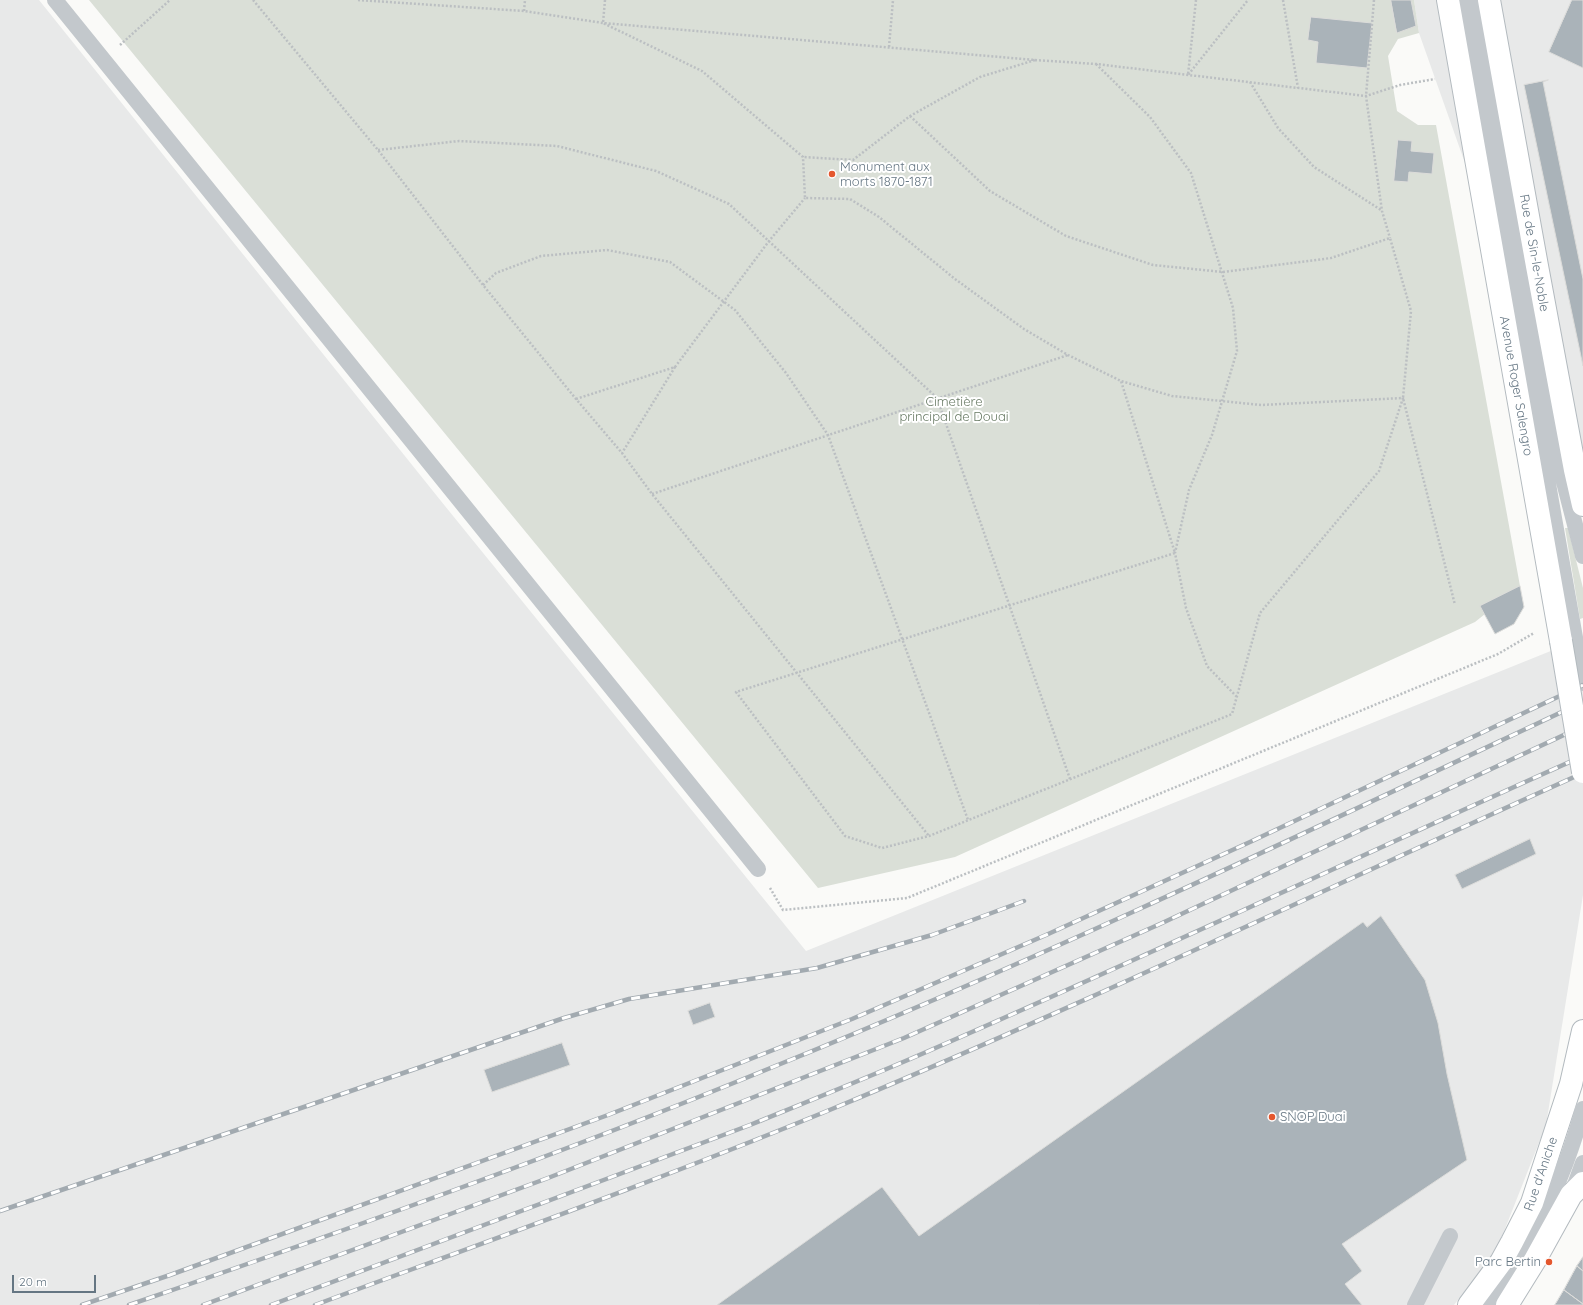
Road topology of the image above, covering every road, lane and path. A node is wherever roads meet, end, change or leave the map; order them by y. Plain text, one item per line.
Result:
1 (55, 0) edge
2 (170, 0) edge
3 (252, 0) edge
4 (358, 0) edge
5 (525, 0) edge
6 (605, 0) edge
7 (893, 0) edge
8 (1196, 0) edge
9 (1248, 0) edge
10 (1283, 0) edge
11 (1374, 0) edge
12 (1448, 0) edge
13 (1463, 0) edge
14 (1475, 0) edge
15 (1489, 0) edge
16 (524, 11) junction
17 (603, 23) junction
18 (889, 46) junction
19 (104, 60) junction
20 (1035, 60) junction
21 (1096, 64) junction
22 (1461, 74) junction
23 (1188, 75) junction
24 (1250, 82) junction
25 (1298, 88) junction
26 (1366, 96) junction
27 (910, 116) junction
28 (378, 150) junction
29 (803, 157) junction
30 (805, 198) junction
31 (1382, 210) junction
32 (1390, 238) junction
33 (769, 241) junction
34 (1223, 272) junction
35 (483, 285) junction
36 (724, 301) junction
37 (1068, 355) junction
38 (675, 367) junction
39 (1121, 381) junction
40 (937, 398) junction
41 (1403, 398) junction
42 (576, 399) junction
43 (1222, 401) junction
44 (828, 435) junction
45 (622, 453) junction
46 (652, 494) junction
47 (1583, 505) edge
48 (1175, 553) junction
49 (1583, 556) edge
50 (1455, 605) dead end
51 (1010, 606) junction
52 (1564, 629) junction
53 (902, 640) junction
54 (798, 673) junction
55 (1583, 683) edge
56 (1238, 697) junction
57 (1583, 772) edge
58 (1070, 779) junction
59 (968, 820) junction
60 (930, 836) junction
61 (758, 868) joint
62 (1583, 1031) edge
63 (1583, 1109) edge
64 (1583, 1163) edge
65 (1577, 1189) edge
66 (1450, 1236) dead end
67 (1415, 1305) edge
68 (1469, 1305) edge
69 (1489, 1305) edge
70 (1507, 1305) edge

1 - 19 lane
2 - 19 path
3 - 28 path
4 - 16 path
5 - 16 path
6 - 17 path
7 - 18 path
8 - 23 path
9 - 23 path
10 - 25 path
11 - 26 path
12 - 22 main road, Avenue Roger Salengro
13 - 52 lane
14 - 49 lane
15 - 47 main road, Rue de Sin-le-Noble
16 - 17 path
17 - 18 path
17 - 29 path
18 - 20 path
19 - 61 lane
20 - 21 path
20 - 27 path
21 - 23 path
21 - 34 path
22 - 26 path
22 - 52 main road, Avenue Roger Salengro
23 - 24 path
24 - 25 path
24 - 31 path
25 - 26 path
26 - 31 path
27 - 29 path
27 - 34 path
28 - 33 path
28 - 35 path
29 - 30 path
30 - 33 path
30 - 37 path
31 - 32 path
32 - 34 path
32 - 41 path
33 - 36 path
33 - 40 path
34 - 43 path
35 - 36 path
35 - 42 path
36 - 38 path
36 - 44 path
37 - 39 path
37 - 40 path
38 - 42 path
38 - 45 path
39 - 43 path
39 - 48 path
40 - 44 path
40 - 51 path
41 - 43 path
41 - 50 path
41 - 56 path
42 - 45 path
43 - 48 path
44 - 46 path
44 - 53 path
45 - 46 path
46 - 54 path
48 - 51 path
48 - 56 path
51 - 53 path
51 - 58 path
52 - 55 lane
52 - 57 main road, Avenue Roger Salengro, bridge
52 - 61 path
53 - 54 path
53 - 59 path
54 - 60 path
54 - 60 path
56 - 58 path
58 - 59 path
59 - 60 path
62 - 68 main road, Rue d'Aniche
63 - 69 lane
64 - 65 lane
65 - 70 main road
66 - 67 lane

